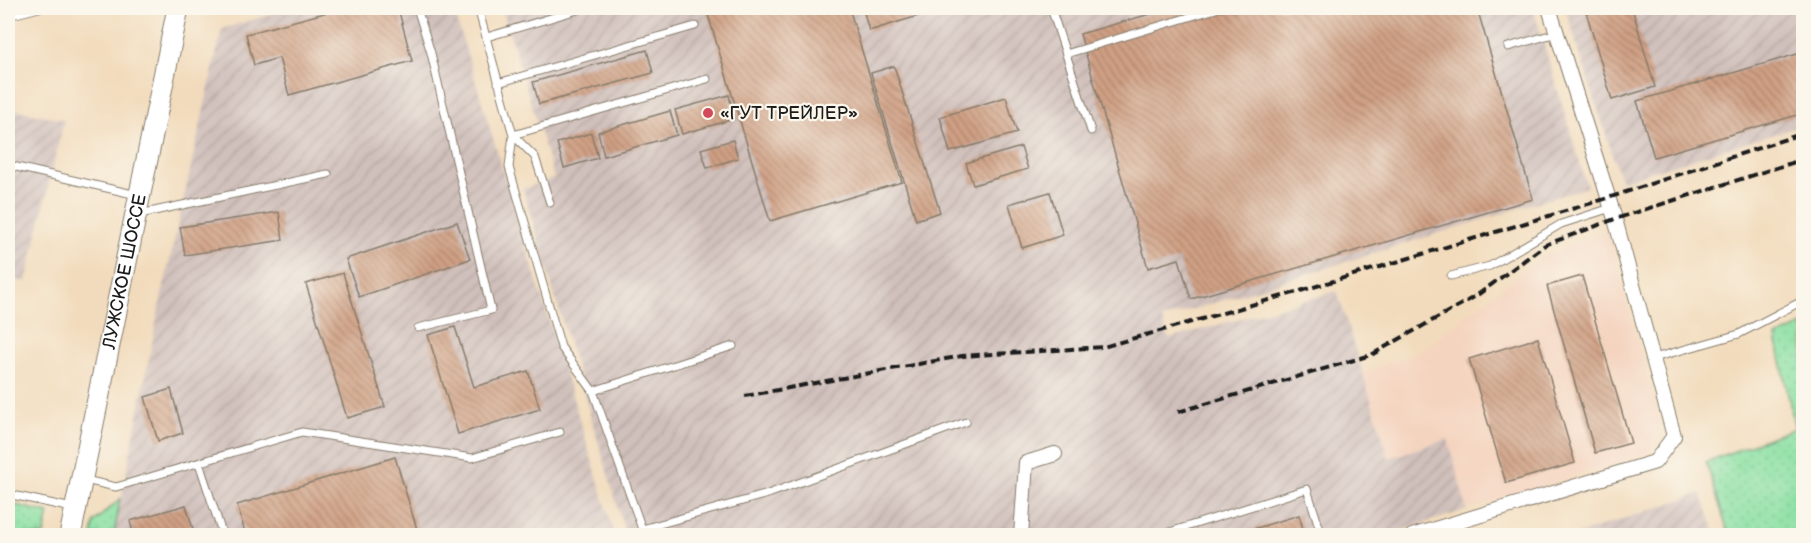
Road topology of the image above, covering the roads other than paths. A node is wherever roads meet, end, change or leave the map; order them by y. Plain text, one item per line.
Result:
1 (39, 8) edge
2 (178, 8) edge
3 (417, 8) edge
4 (478, 8) edge
5 (584, 8) edge
6 (1051, 8) edge
7 (1219, 8) edge
8 (1549, 8) edge
9 (8, 16) edge
10 (695, 26) dead end
11 (1557, 33) junction
12 (487, 37) junction
13 (1508, 47) dead end
14 (1066, 54) junction
15 (707, 79) dead end
16 (498, 83) junction
17 (1091, 131) dead end
18 (513, 135) junction
19 (8, 165) edge
20 (328, 174) dead end
21 (550, 203) dead end
22 (139, 205) junction
23 (1611, 208) junction
24 (1451, 276) dead end
25 (1803, 300) edge
26 (418, 328) dead end
27 (733, 346) dead end
28 (1654, 358) junction
29 (593, 391) junction
30 (966, 422) dead end
31 (560, 432) dead end
32 (1055, 454) dead end
33 (199, 462) junction
34 (81, 479) junction
35 (8, 494) edge
36 (75, 508) junction
37 (70, 536) edge
38 (223, 536) edge
39 (1021, 536) edge
40 (1157, 536) edge
41 (1322, 536) edge
42 (1412, 536) edge

1 - 9 lane
2 - 22 main road, ЛУЖСКОЕ ШОССЕ
3 - 26 lane
4 - 12 lane
5 - 12 lane
6 - 14 lane
7 - 14 lane
8 - 11 street
10 - 16 lane
11 - 13 lane
11 - 23 street
12 - 16 lane
14 - 17 lane
15 - 18 lane
16 - 18 lane
18 - 21 lane
18 - 29 lane
19 - 22 lane
20 - 22 lane
22 - 34 main road, ЛУЖСКОЕ ШОССЕ
23 - 24 lane
23 - 28 street
25 - 28 lane
27 - 29 lane
28 - 42 street
29 - 30 lane
31 - 33 lane
32 - 39 street
33 - 34 lane
33 - 38 lane
34 - 36 main road, ЛУЖСКОЕ ШОССЕ
35 - 36 lane
36 - 37 main road, ЛУЖСКОЕ ШОССЕ
40 - 41 lane

